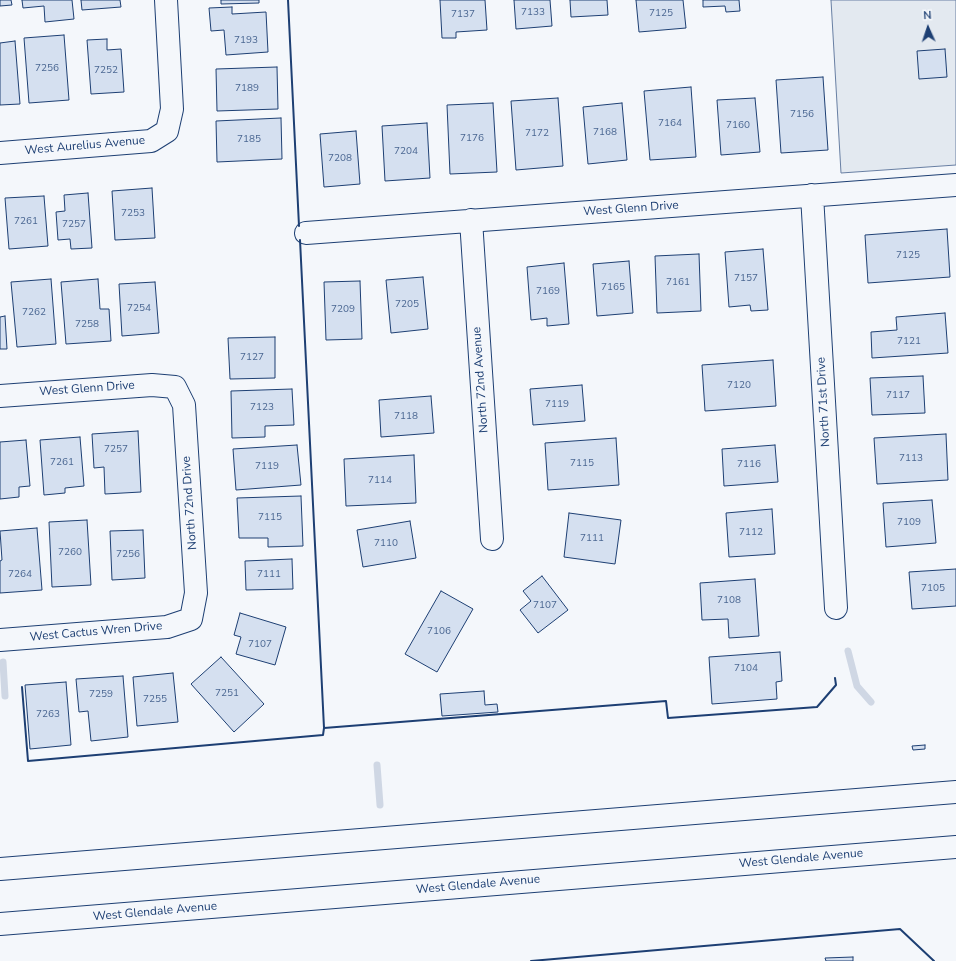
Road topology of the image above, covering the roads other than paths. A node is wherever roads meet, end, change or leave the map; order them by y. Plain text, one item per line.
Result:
1 (166, 0) edge
2 (0, 153) edge
3 (956, 184) edge
4 (812, 195) junction
5 (471, 220) junction
6 (306, 233) dead end
7 (175, 387) joint
8 (0, 396) edge
9 (492, 539) dead end
10 (836, 608) dead end
11 (191, 619) joint
12 (0, 640) edge
13 (956, 792) edge
14 (956, 847) edge
15 (0, 869) edge
16 (0, 924) edge

1 - 2 street, West Aurelius Avenue
3 - 4 street, West Glenn Drive
4 - 5 street, West Glenn Drive
4 - 10 street, North 71st Drive
5 - 6 street, West Glenn Drive
5 - 9 street, North 72nd Avenue
7 - 8 street, West Glenn Drive
7 - 11 street, North 72nd Drive
11 - 12 street, West Cactus Wren Drive
13 - 15 street
14 - 16 street, West Glendale Avenue

